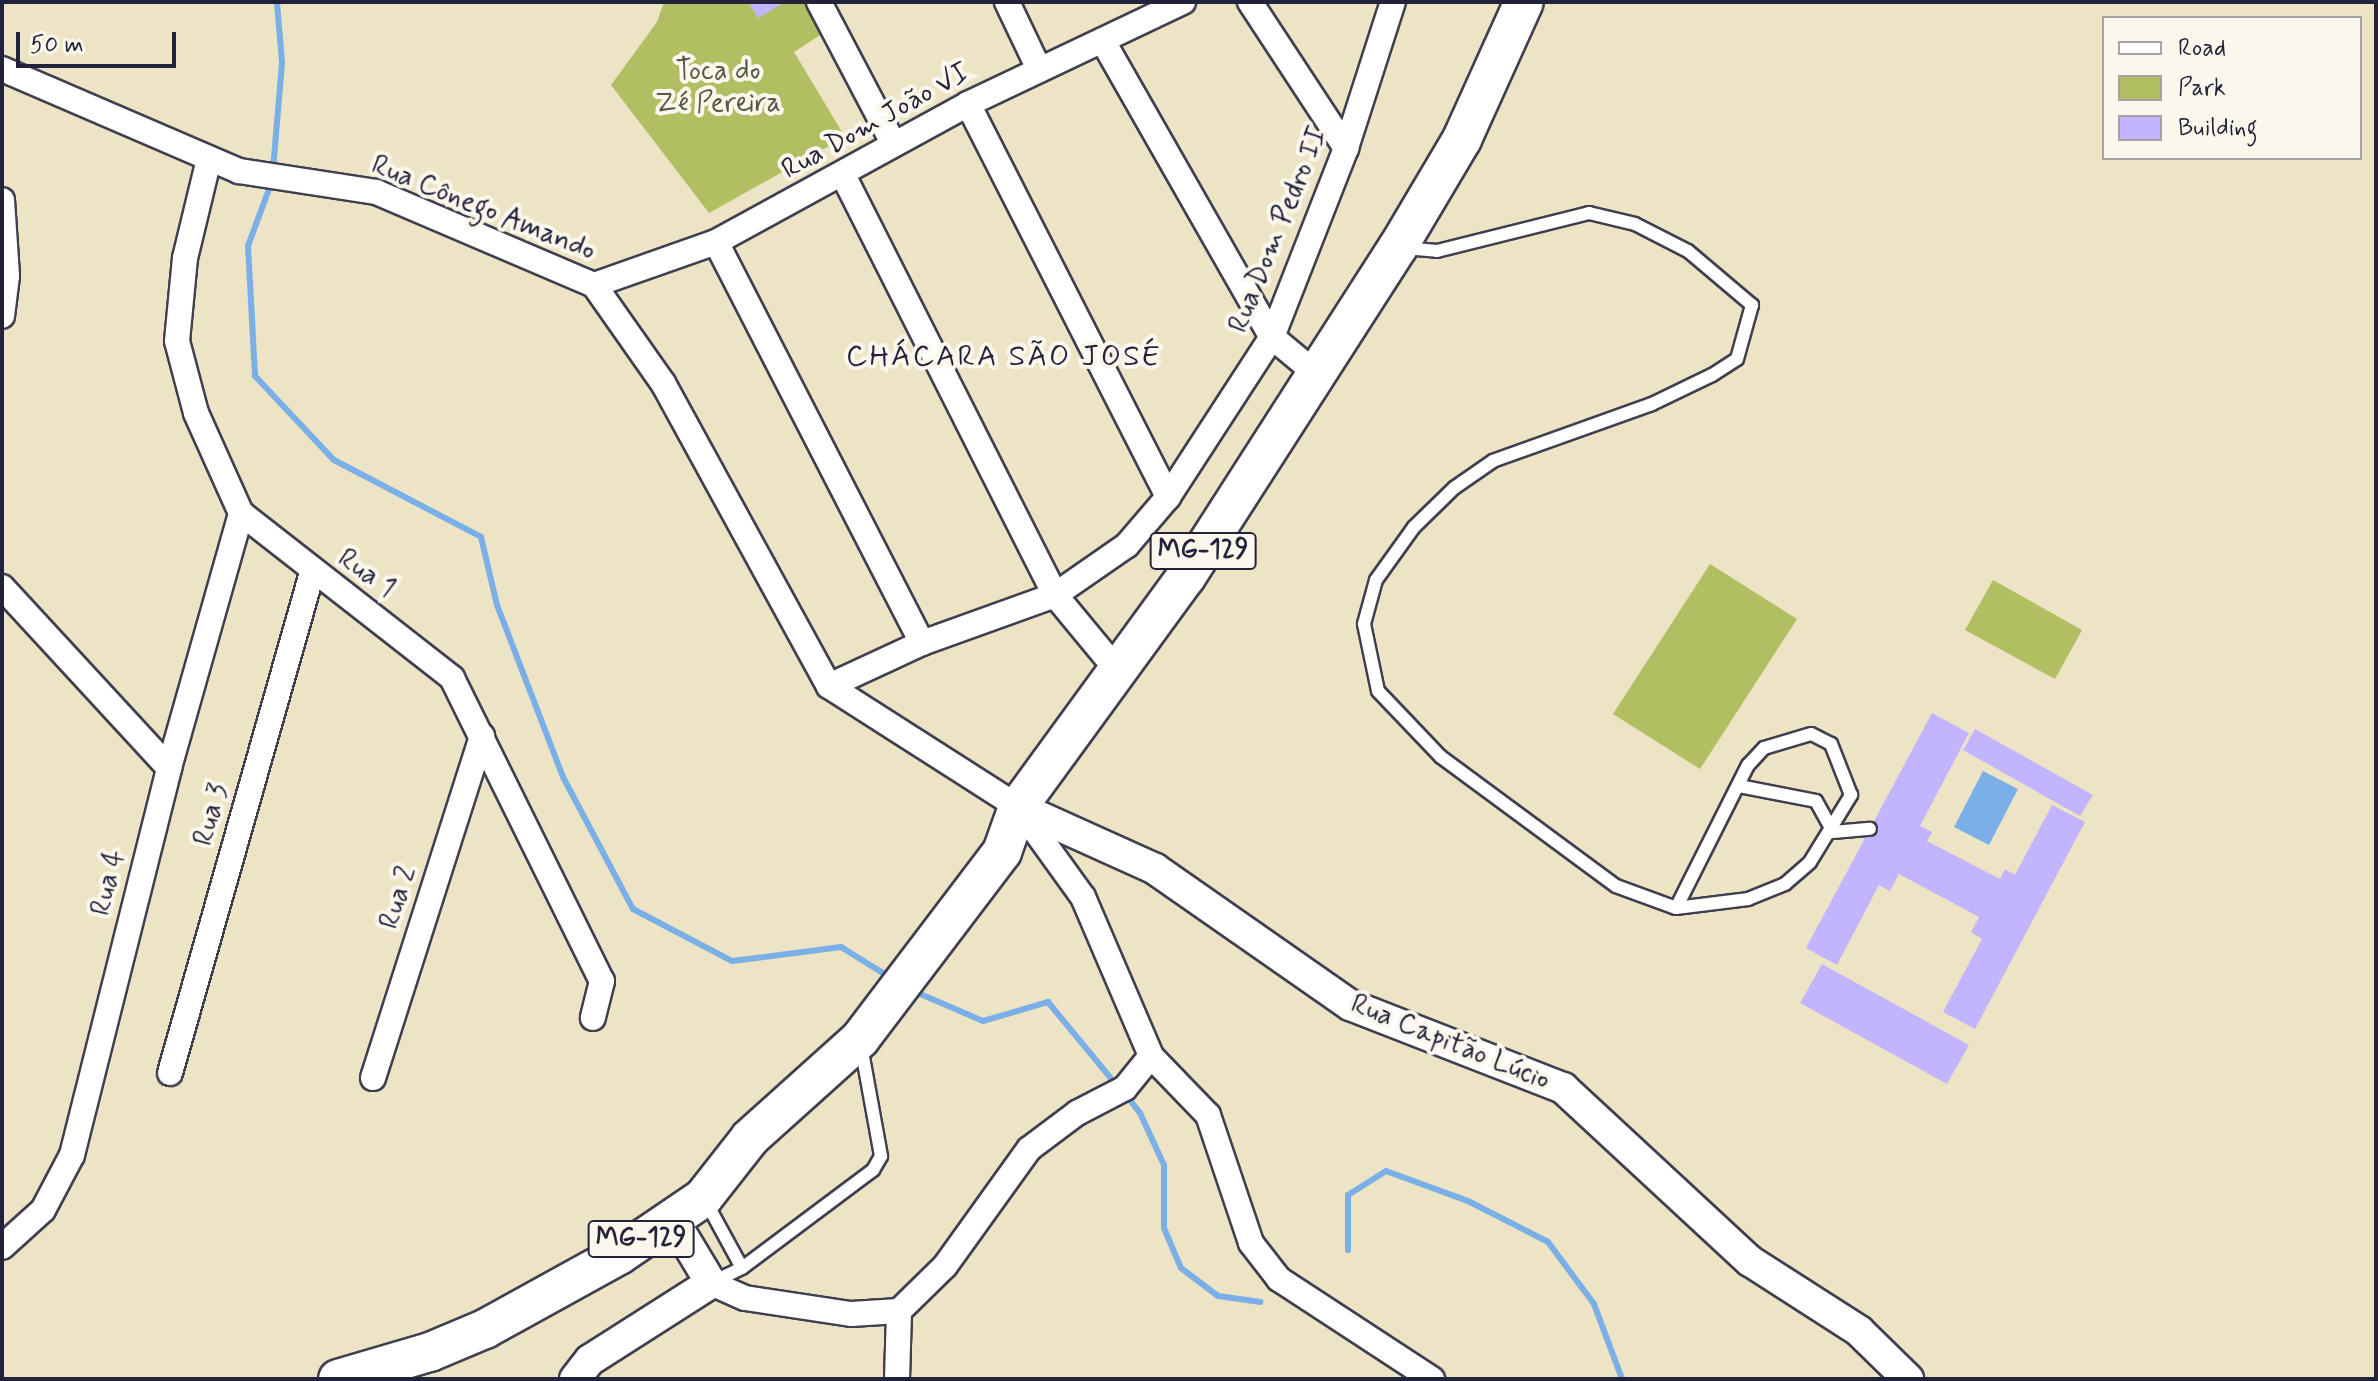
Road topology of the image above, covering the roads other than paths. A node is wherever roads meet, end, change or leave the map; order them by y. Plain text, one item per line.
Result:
1 (819, 2) edge
2 (1007, 2) edge
3 (1183, 2) edge
4 (1250, 2) edge
5 (1392, 2) edge
6 (1524, 2) edge
7 (1104, 43) junction
8 (2, 69) edge
9 (1039, 69) junction
10 (968, 104) junction
11 (893, 143) junction
12 (1346, 148) junction
13 (209, 159) junction
14 (843, 175) junction
15 (2, 200) edge
16 (716, 242) junction
17 (1398, 247) junction
18 (594, 285) junction
19 (2, 316) edge
20 (1272, 337) junction
21 (1314, 372) junction
22 (1168, 497) junction
23 (241, 513) junction
24 (312, 573) junction
25 (2, 587) edge
26 (1055, 595) junction
27 (922, 643) junction
28 (1117, 670) junction
29 (829, 686) junction
30 (482, 736) junction
31 (169, 768) junction
32 (1739, 786) junction
33 (1018, 807) junction
34 (1870, 829) dead end
35 (1833, 832) junction
36 (1676, 908) junction
37 (593, 1018) dead end
38 (871, 1024) junction
39 (1151, 1056) junction
40 (170, 1073) dead end
41 (373, 1078) dead end
42 (703, 1198) junction
43 (672, 1218) junction
44 (2, 1247) edge
45 (742, 1268) junction
46 (711, 1283) junction
47 (899, 1311) junction
48 (338, 1379) edge
49 (575, 1379) edge
50 (897, 1379) edge
51 (1432, 1379) edge
52 (1908, 1379) edge

1 - 11 street
2 - 9 street
3 - 7 street, Rua Dom João VI
4 - 12 street
5 - 12 street, Rua Dom Pedro II
6 - 17 main road, MG-129
7 - 9 street, Rua Dom João VI
7 - 20 street
8 - 13 street, Rua Cônego Amando
9 - 10 street, Rua Dom João VI
10 - 11 street, Rua Dom João VI
10 - 22 street
11 - 14 street, Rua Dom João VI
12 - 20 street, Rua Dom Pedro II
13 - 18 street, Rua Cônego Amando
13 - 23 street, Rua 1
14 - 16 street, Rua Dom João VI
14 - 26 street
15 - 19 street
16 - 18 street, Rua Dom João VI
16 - 27 street
17 - 21 main road, MG-129
17 - 36 lane
18 - 29 street, Rua Cônego Amando
20 - 21 street
20 - 22 street, Rua Dom Pedro II
21 - 28 main road, MG-129
22 - 26 street, Rua Dom Pedro II
23 - 24 street, Rua 1
23 - 31 street, Rua 4
24 - 30 street, Rua 1
24 - 40 street, Rua 3
25 - 31 street
26 - 27 street, Rua Dom Pedro II
26 - 28 street
27 - 29 street, Rua Dom Pedro II
28 - 33 main road, MG-129
29 - 33 street, Rua Capitão Lúcio
30 - 37 street, Rua 1
30 - 41 street, Rua 2
31 - 44 street, Rua 4
32 - 35 lane
32 - 35 lane
32 - 36 lane
33 - 38 main road, MG-129
33 - 39 street
33 - 52 street, Rua Capitão Lúcio
34 - 35 lane
35 - 36 lane
38 - 42 main road, MG-129
38 - 45 lane
39 - 47 street
39 - 51 street
42 - 43 main road, MG-129
42 - 45 lane
43 - 46 street
43 - 48 main road, MG-129
45 - 46 lane
46 - 47 street
46 - 49 street
47 - 50 street

